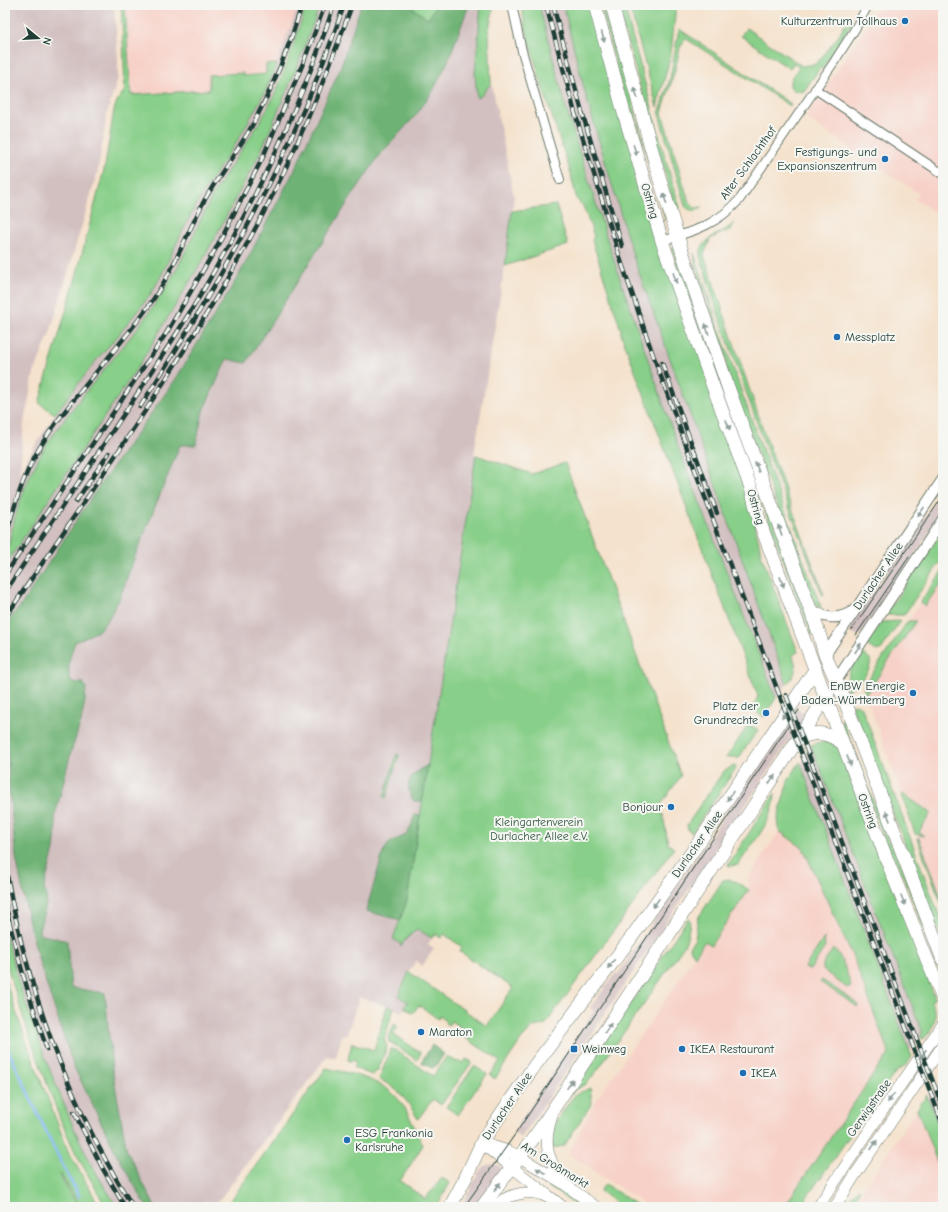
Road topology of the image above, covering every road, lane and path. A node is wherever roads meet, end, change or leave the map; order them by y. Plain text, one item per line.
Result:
1 (512, 5) edge
2 (595, 5) edge
3 (612, 5) edge
4 (868, 5) edge
5 (815, 89) junction
6 (943, 174) edge
7 (560, 180) dead end
8 (677, 236) junction
9 (662, 241) junction
10 (943, 479) edge
11 (943, 519) edge
12 (809, 606) junction
13 (855, 610) junction
14 (825, 655) junction
15 (814, 670) junction
16 (836, 681) junction
17 (825, 699) junction
18 (800, 738) junction
19 (842, 743) junction
20 (942, 953) edge
21 (943, 999) edge
22 (943, 1024) edge
23 (943, 1045) edge
24 (555, 1107) junction
25 (482, 1143) junction
26 (516, 1162) junction
27 (563, 1183) junction
28 (551, 1199) junction
29 (450, 1207) edge
30 (482, 1207) edge
31 (496, 1207) edge
32 (563, 1207) edge
33 (596, 1207) edge
34 (818, 1207) edge
35 (835, 1207) edge

1 - 7 street
2 -> 9 main road, Ostring
8 -> 3 main road, Ostring
4 - 5 street, Alter Schlachthof
5 - 6 street
5 - 8 street, Alter Schlachthof
8 - 9 street, Alter Schlachthof
12 -> 8 main road, Ostring
9 -> 15 main road, Ostring
10 -> 13 street, Durlacher Allee
16 -> 11 street, Durlacher Allee
12 - 13 street
12 - 14 main road, Ostring
13 - 14 street, Durlacher Allee
14 - 15 main road, Durlacher Allee
14 - 16 main road, Ostring
15 - 17 main road, Ostring
15 -> 25 main road, Durlacher Allee
16 - 17 main road, Durlacher Allee
20 -> 16 main road, Ostring
17 - 18 main road, Durlacher Allee
17 - 19 main road, Ostring
18 - 19 main road
24 -> 18 main road, Durlacher Allee
19 -> 21 main road, Ostring
22 -> 34 main road, Gerwigstraße
35 -> 23 main road, Gerwigstraße
24 - 26 main road, Durlacher Allee
24 - 27 main road
25 - 26 main road, Am Großmarkt
25 - 29 main road, Durlacher Allee
27 -> 26 main road, Am Großmarkt
26 - 28 main road, Am Großmarkt
30 -> 26 main road, Durlacher Allee
27 - 33 main road, Am Großmarkt
28 - 31 main road
28 - 32 main road, Am Großmarkt

